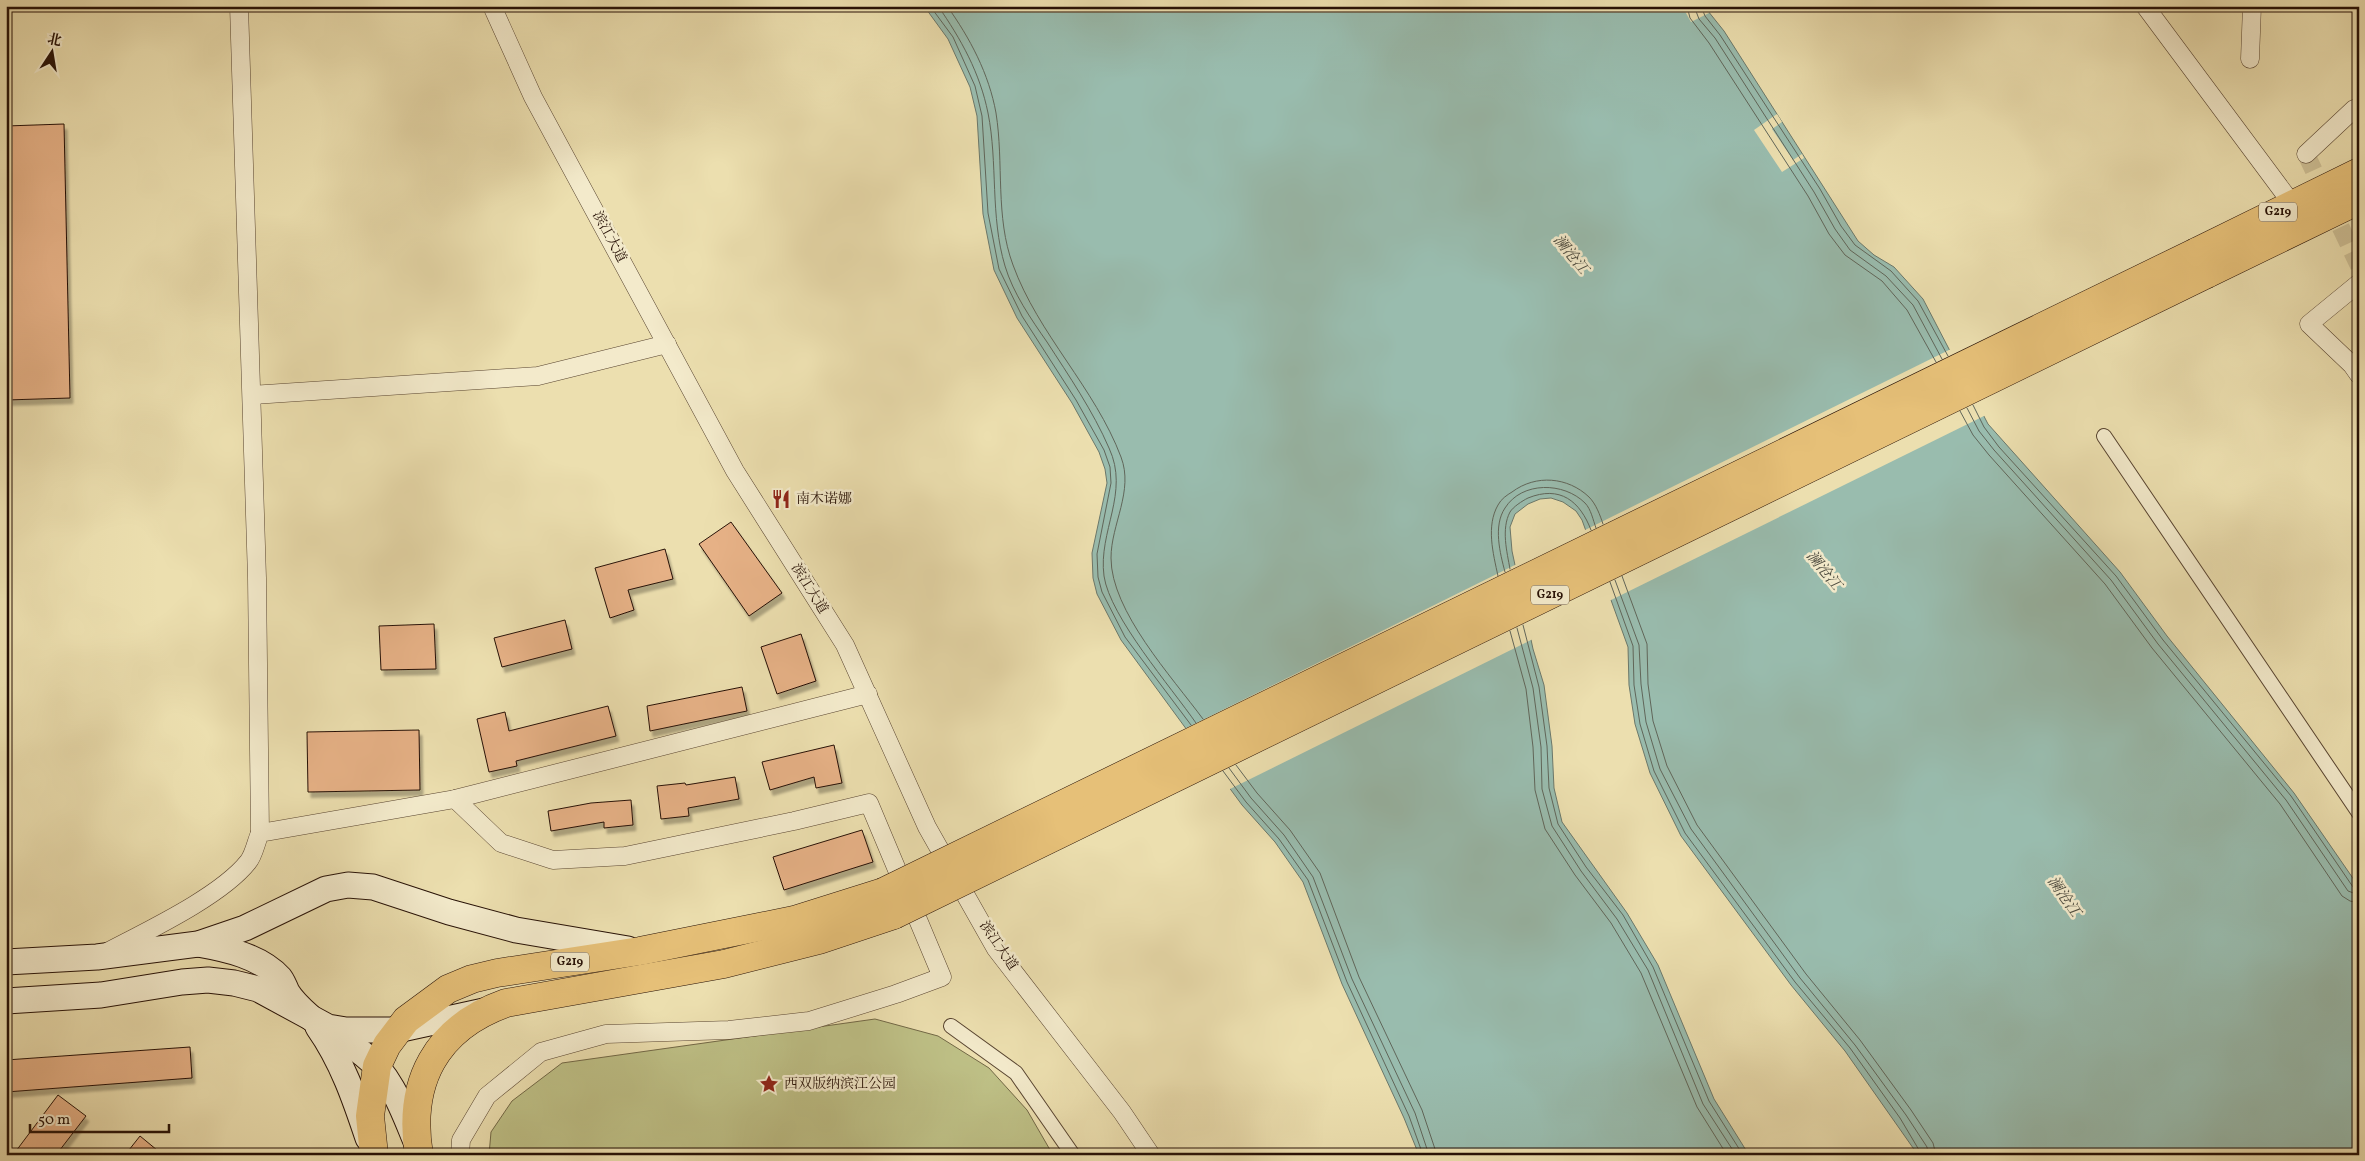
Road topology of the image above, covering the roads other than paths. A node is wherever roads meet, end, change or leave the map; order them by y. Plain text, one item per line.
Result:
1 (239, 6) edge
2 (492, 6) edge
3 (2145, 6) edge
4 (2252, 6) edge
5 (2250, 59) dead end
6 (2359, 107) edge
7 (2306, 154) dead end
8 (2359, 172) edge
9 (2359, 200) edge
10 (2292, 205) junction
11 (2201, 263) junction
12 (2359, 283) edge
13 (667, 344) junction
14 (2359, 375) edge
15 (252, 395) junction
16 (2104, 436) dead end
17 (868, 694) junction
18 (455, 799) junction
19 (2359, 813) edge
20 (260, 833) junction
21 (888, 904) junction
22 (198, 944) junction
23 (640, 951) junction
24 (97, 957) junction
25 (6, 962) edge
26 (6, 1001) edge
27 (488, 1010) junction
28 (312, 1019) junction
29 (951, 1026) dead end
30 (398, 1030) junction
31 (376, 1066) junction
32 (418, 1149) edge
33 (374, 1155) edge
34 (460, 1155) edge
35 (1073, 1155) edge
36 (1151, 1155) edge

1 - 15 street
2 - 13 street, 滨江大道
3 - 10 street
4 - 5 street
6 - 7 street
8 - 10 highway, G219
9 - 11 highway, G219
10 - 11 highway, G219
11 - 21 highway, G219, bridge
12 - 14 street
13 - 15 street
13 - 17 street, 滨江大道
15 - 20 street
16 - 19 street
17 - 18 street
17 - 36 street, 滨江大道
18 - 20 street
18 - 34 street
20 - 24 street
21 - 23 highway, G219
21 - 27 highway, G219
22 - 23 main road
22 - 24 main road
22 - 28 main road
23 - 30 highway, G219
24 - 25 main road
26 - 28 main road
27 - 30 main road
27 - 32 highway, G219
28 - 30 main road
28 - 31 main road
28 - 33 main road
29 - 35 street
30 - 31 highway, G219
31 - 32 main road
31 - 33 highway, G219

